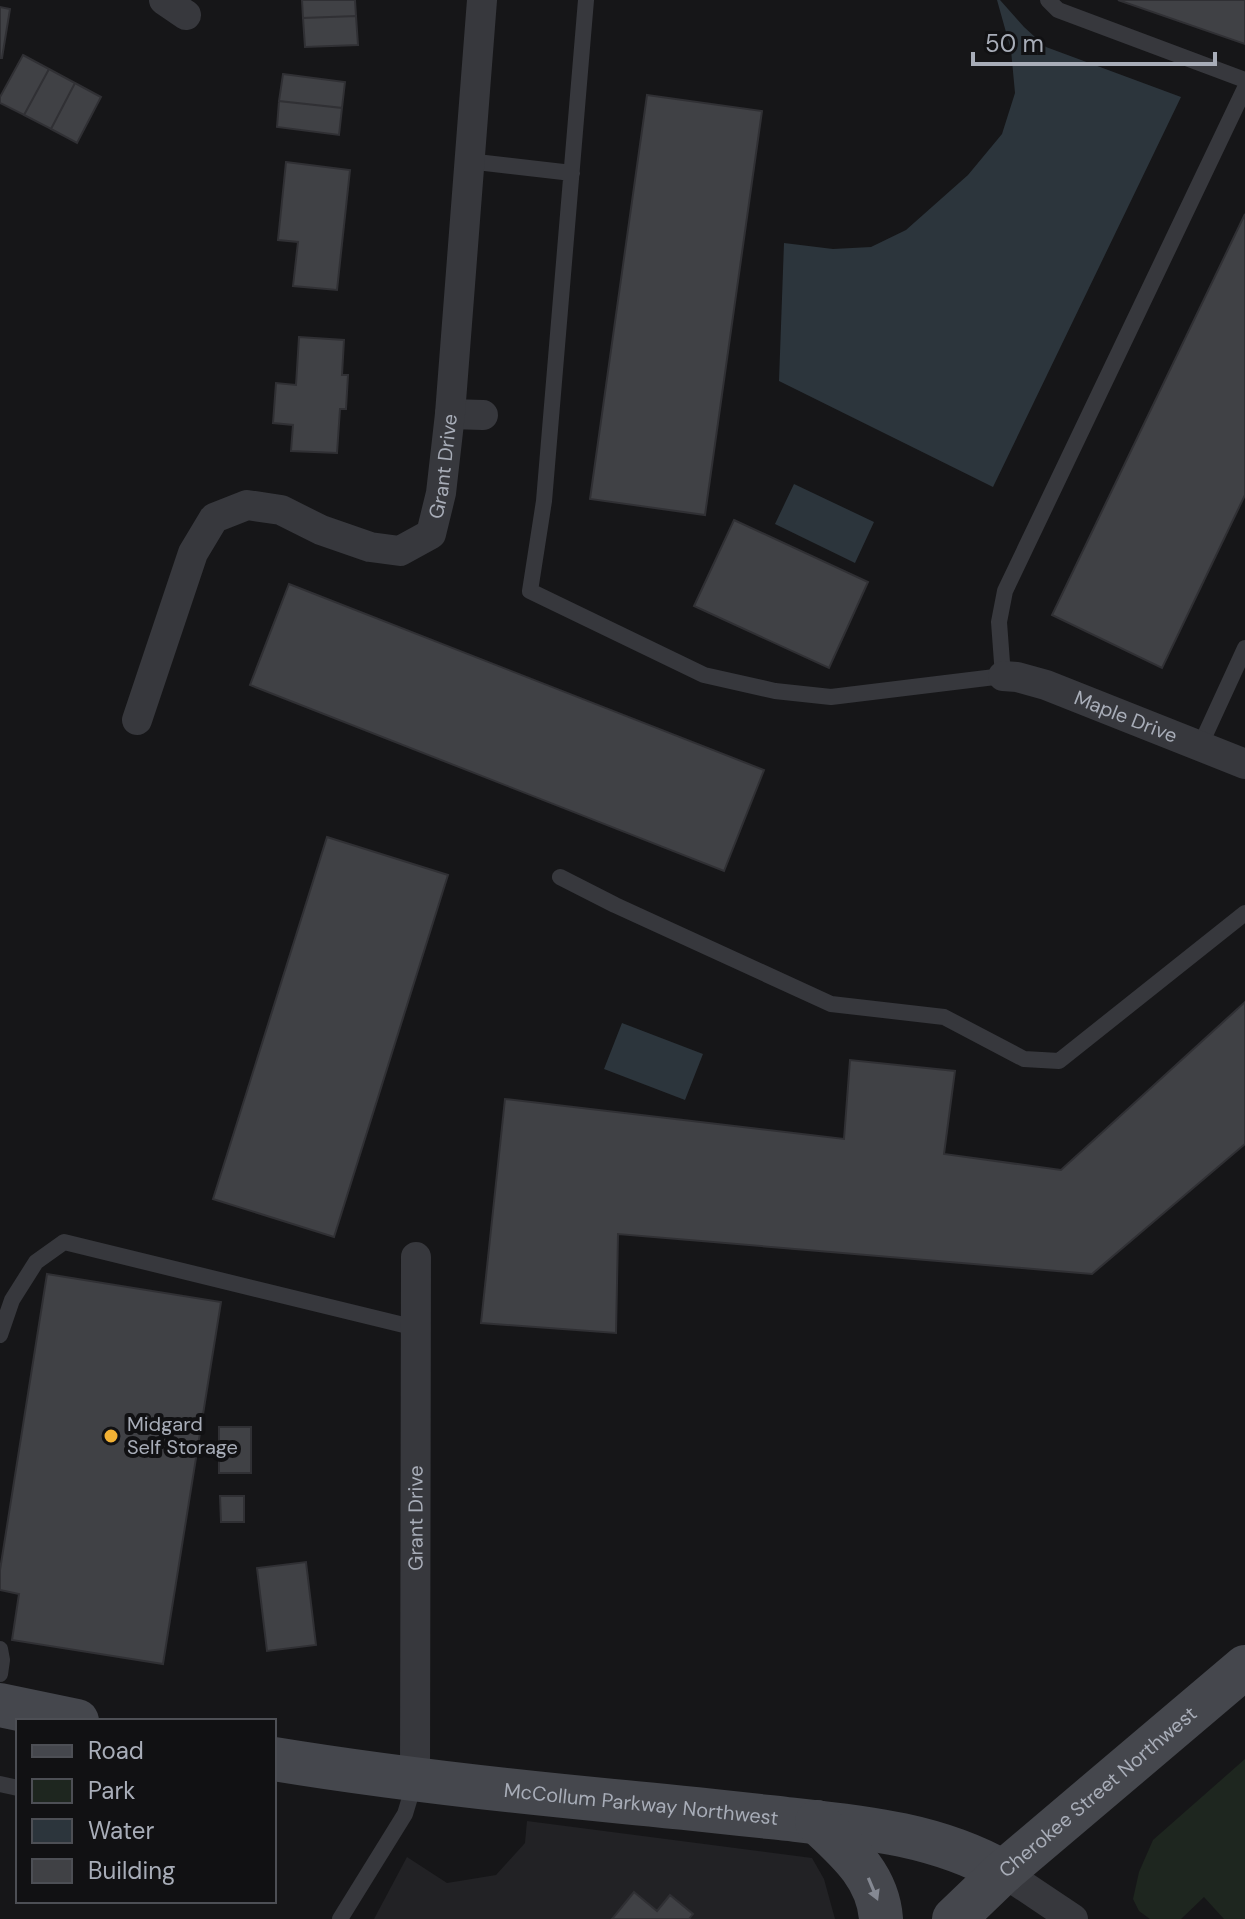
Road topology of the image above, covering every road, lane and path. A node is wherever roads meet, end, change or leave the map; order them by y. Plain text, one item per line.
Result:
1 (482, 0) edge
2 (586, 0) edge
3 (1048, 0) edge
4 (1245, 80) edge
5 (1245, 88) edge
6 (468, 161) junction
7 (572, 173) junction
8 (450, 414) junction
9 (483, 415) dead end
10 (1243, 657) edge
11 (1003, 676) junction
12 (137, 720) dead end
13 (1200, 746) junction
14 (1245, 764) edge
15 (560, 877) dead end
16 (1245, 913) edge
17 (416, 1257) dead end
18 (416, 1328) junction
19 (0, 1335) edge
20 (0, 1649) edge
21 (1245, 1667) edge
22 (0, 1674) edge
23 (0, 1705) edge
24 (67, 1719) edge
25 (276, 1759) edge
26 (415, 1780) junction
27 (817, 1822) junction
28 (1003, 1872) junction
29 (340, 1919) edge
30 (881, 1919) edge
31 (954, 1919) edge
32 (1073, 1919) edge

1 - 6 street, Grant Drive
2 - 7 lane
3 - 4 lane
5 - 11 lane
6 - 7 lane
6 - 8 street, Grant Drive
7 - 11 lane
8 - 9 street
8 - 12 street, Grant Drive
10 - 13 lane
11 - 13 street, Maple Drive
13 - 14 street, Maple Drive
15 - 16 lane
17 - 18 street, Grant Drive
18 - 19 lane
18 - 26 street, Grant Drive
20 - 22 lane
21 - 28 street, Cherokee Street Northwest
23 - 24 street
25 - 26 street, McCollum Parkway Northwest
26 - 27 street, McCollum Parkway Northwest
26 - 29 lane
27 - 28 street, McCollum Parkway Northwest
27 -> 30 street
28 - 31 street, Cherokee Street Northwest
28 - 32 street

